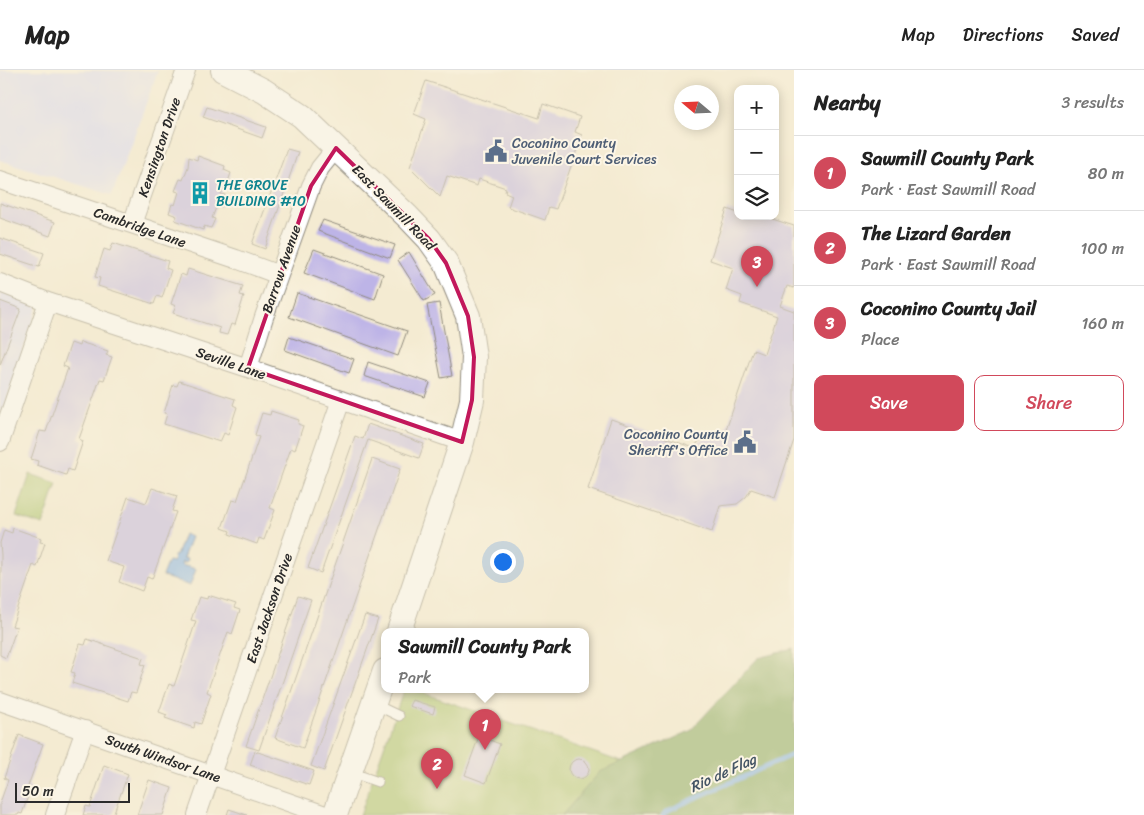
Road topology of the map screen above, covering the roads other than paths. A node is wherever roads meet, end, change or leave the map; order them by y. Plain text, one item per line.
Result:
1 (186, 70) edge
2 (223, 70) edge
3 (336, 148) junction
4 (0, 180) edge
5 (132, 224) junction
6 (279, 275) junction
7 (0, 283) edge
8 (48, 302) junction
9 (248, 368) junction
10 (341, 400) junction
11 (0, 442) edge
12 (462, 442) junction
13 (400, 628) edge
14 (381, 682) edge
15 (1, 704) edge
16 (374, 704) junction
17 (399, 716) dead end
18 (85, 730) junction
19 (350, 772) junction
20 (211, 775) junction
21 (378, 782) dead end
22 (55, 815) edge
23 (197, 815) edge
24 (325, 815) edge
25 (335, 815) edge

1 - 5 street, Kensington Drive
2 - 3 street, East Sawmill Road
3 - 6 street, Barrow Avenue
3 - 12 street, East Sawmill Road
4 - 5 street, Cambridge Lane
5 - 6 street, Cambridge Lane
6 - 9 street, Barrow Avenue
7 - 8 street, Seville Lane
8 - 9 street, Seville Lane
8 - 11 street
9 - 10 street, Seville Lane
10 - 12 street, Seville Lane
10 - 20 street, East Jackson Drive
12 - 13 street, East Sawmill Road
14 - 16 street
15 - 18 street, South Windsor Lane
16 - 17 lane
16 - 19 street
18 - 20 street, South Windsor Lane
18 - 22 street
19 - 21 lane
19 - 25 street
20 - 23 street, East Jackson Drive
20 - 24 street, South Windsor Lane

